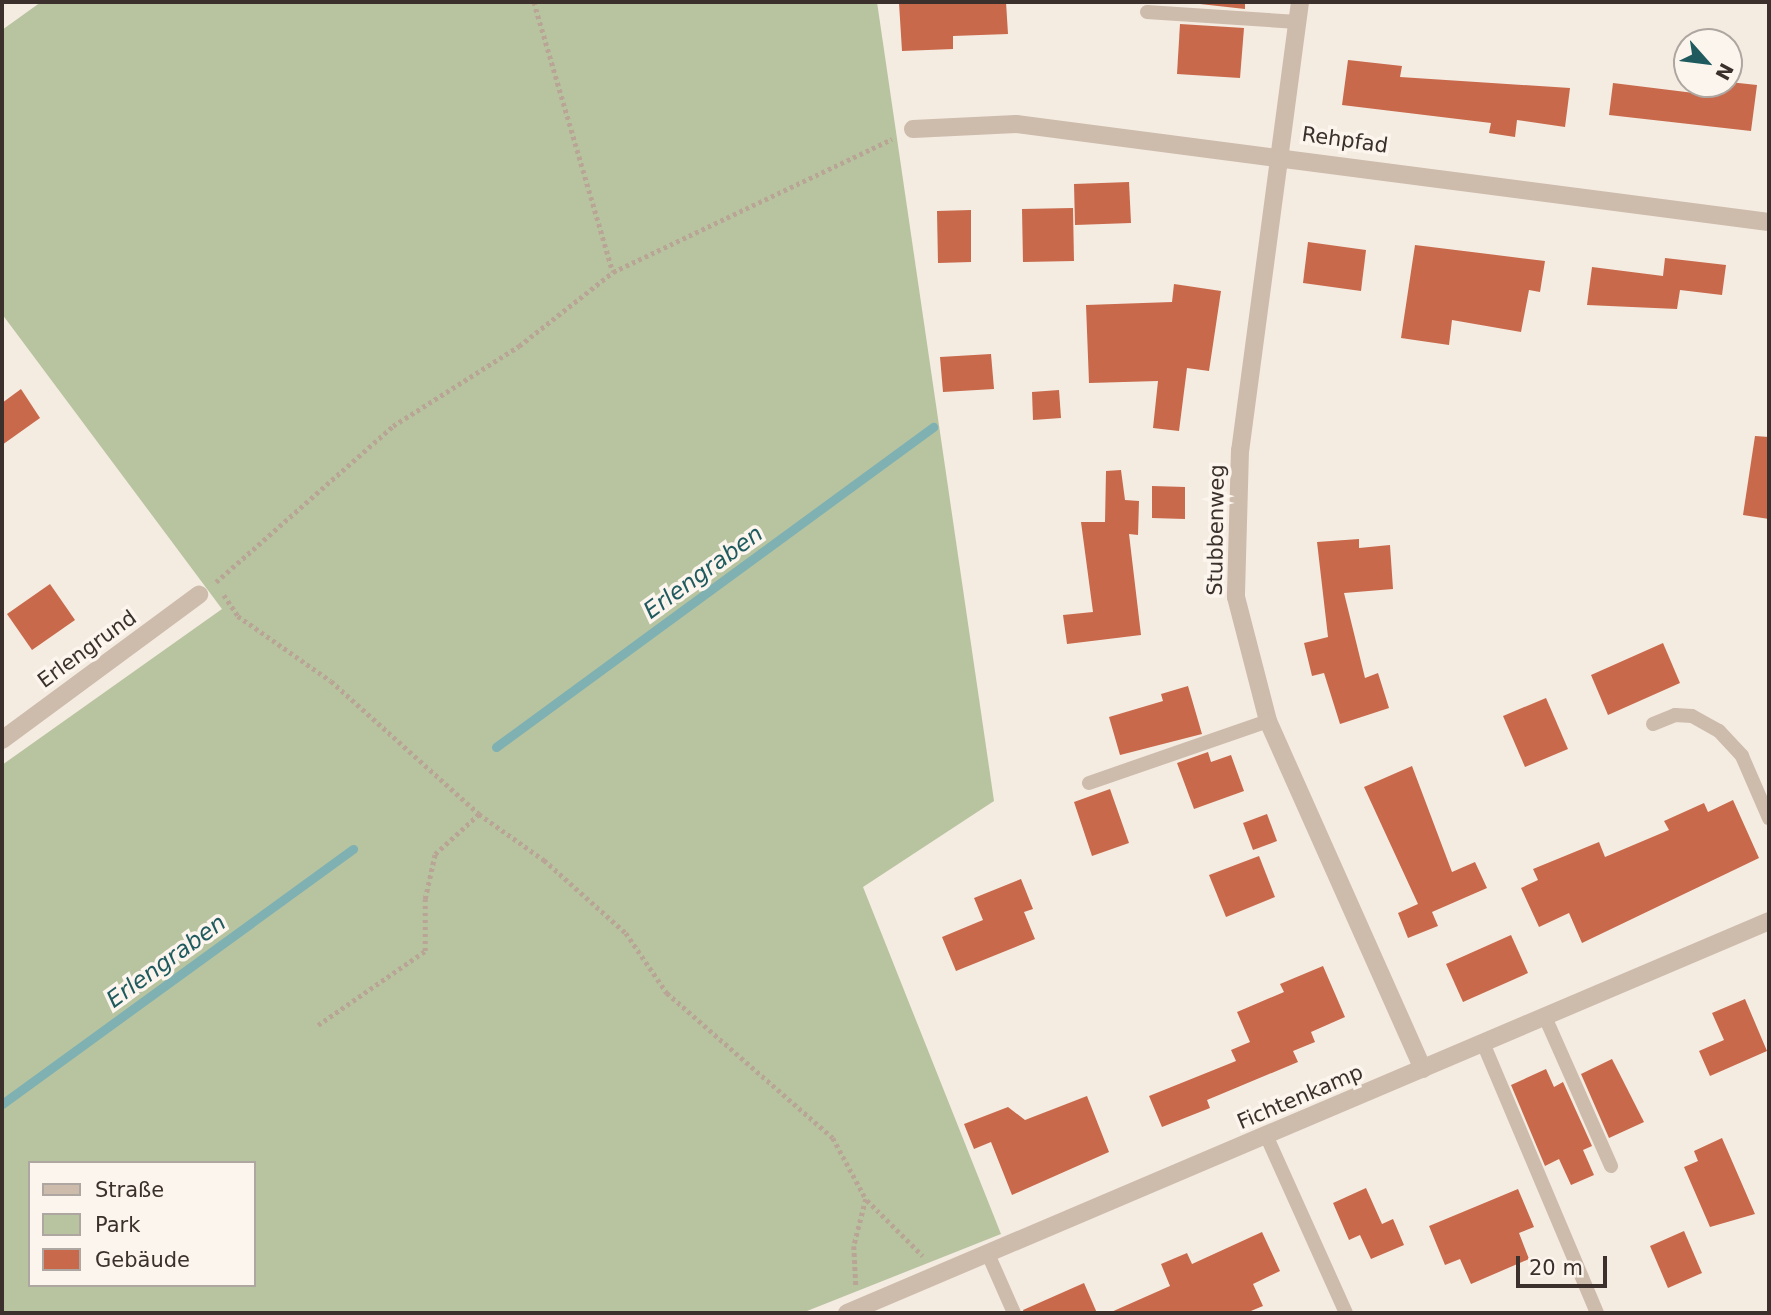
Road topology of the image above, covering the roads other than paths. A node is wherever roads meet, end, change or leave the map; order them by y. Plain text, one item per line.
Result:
1 (1300, 2) edge
2 (1147, 12) dead end
3 (1297, 22) junction
4 (913, 129) road end
5 (1280, 154) junction
6 (1769, 222) edge
7 (199, 596) road end
8 (1268, 721) junction
9 (1653, 724) dead end
10 (2, 740) edge
11 (1090, 783) dead end
12 (1769, 818) edge
13 (1769, 921) edge
14 (1545, 1017) junction
15 (1483, 1043) junction
16 (1423, 1069) junction
17 (1266, 1136) junction
18 (1611, 1166) dead end
19 (988, 1254) junction
20 (852, 1311) edge
21 (1013, 1313) edge
22 (1346, 1313) edge
23 (1597, 1313) edge

1 - 3 street, Stubbenweg
2 - 3 lane
3 - 5 street, Stubbenweg
4 - 5 street, Rehpfad
5 - 6 street, Rehpfad
5 - 8 street, Stubbenweg
7 - 10 street, Erlengrund
8 - 11 lane
8 - 16 street, Stubbenweg
9 - 12 lane
13 - 14 street, Fichtenkamp
14 - 15 street, Fichtenkamp
14 - 18 lane
15 - 16 street, Fichtenkamp
15 - 23 lane
16 - 17 street, Fichtenkamp
17 - 19 street, Fichtenkamp
17 - 22 lane
19 - 20 street, Fichtenkamp
19 - 21 lane

